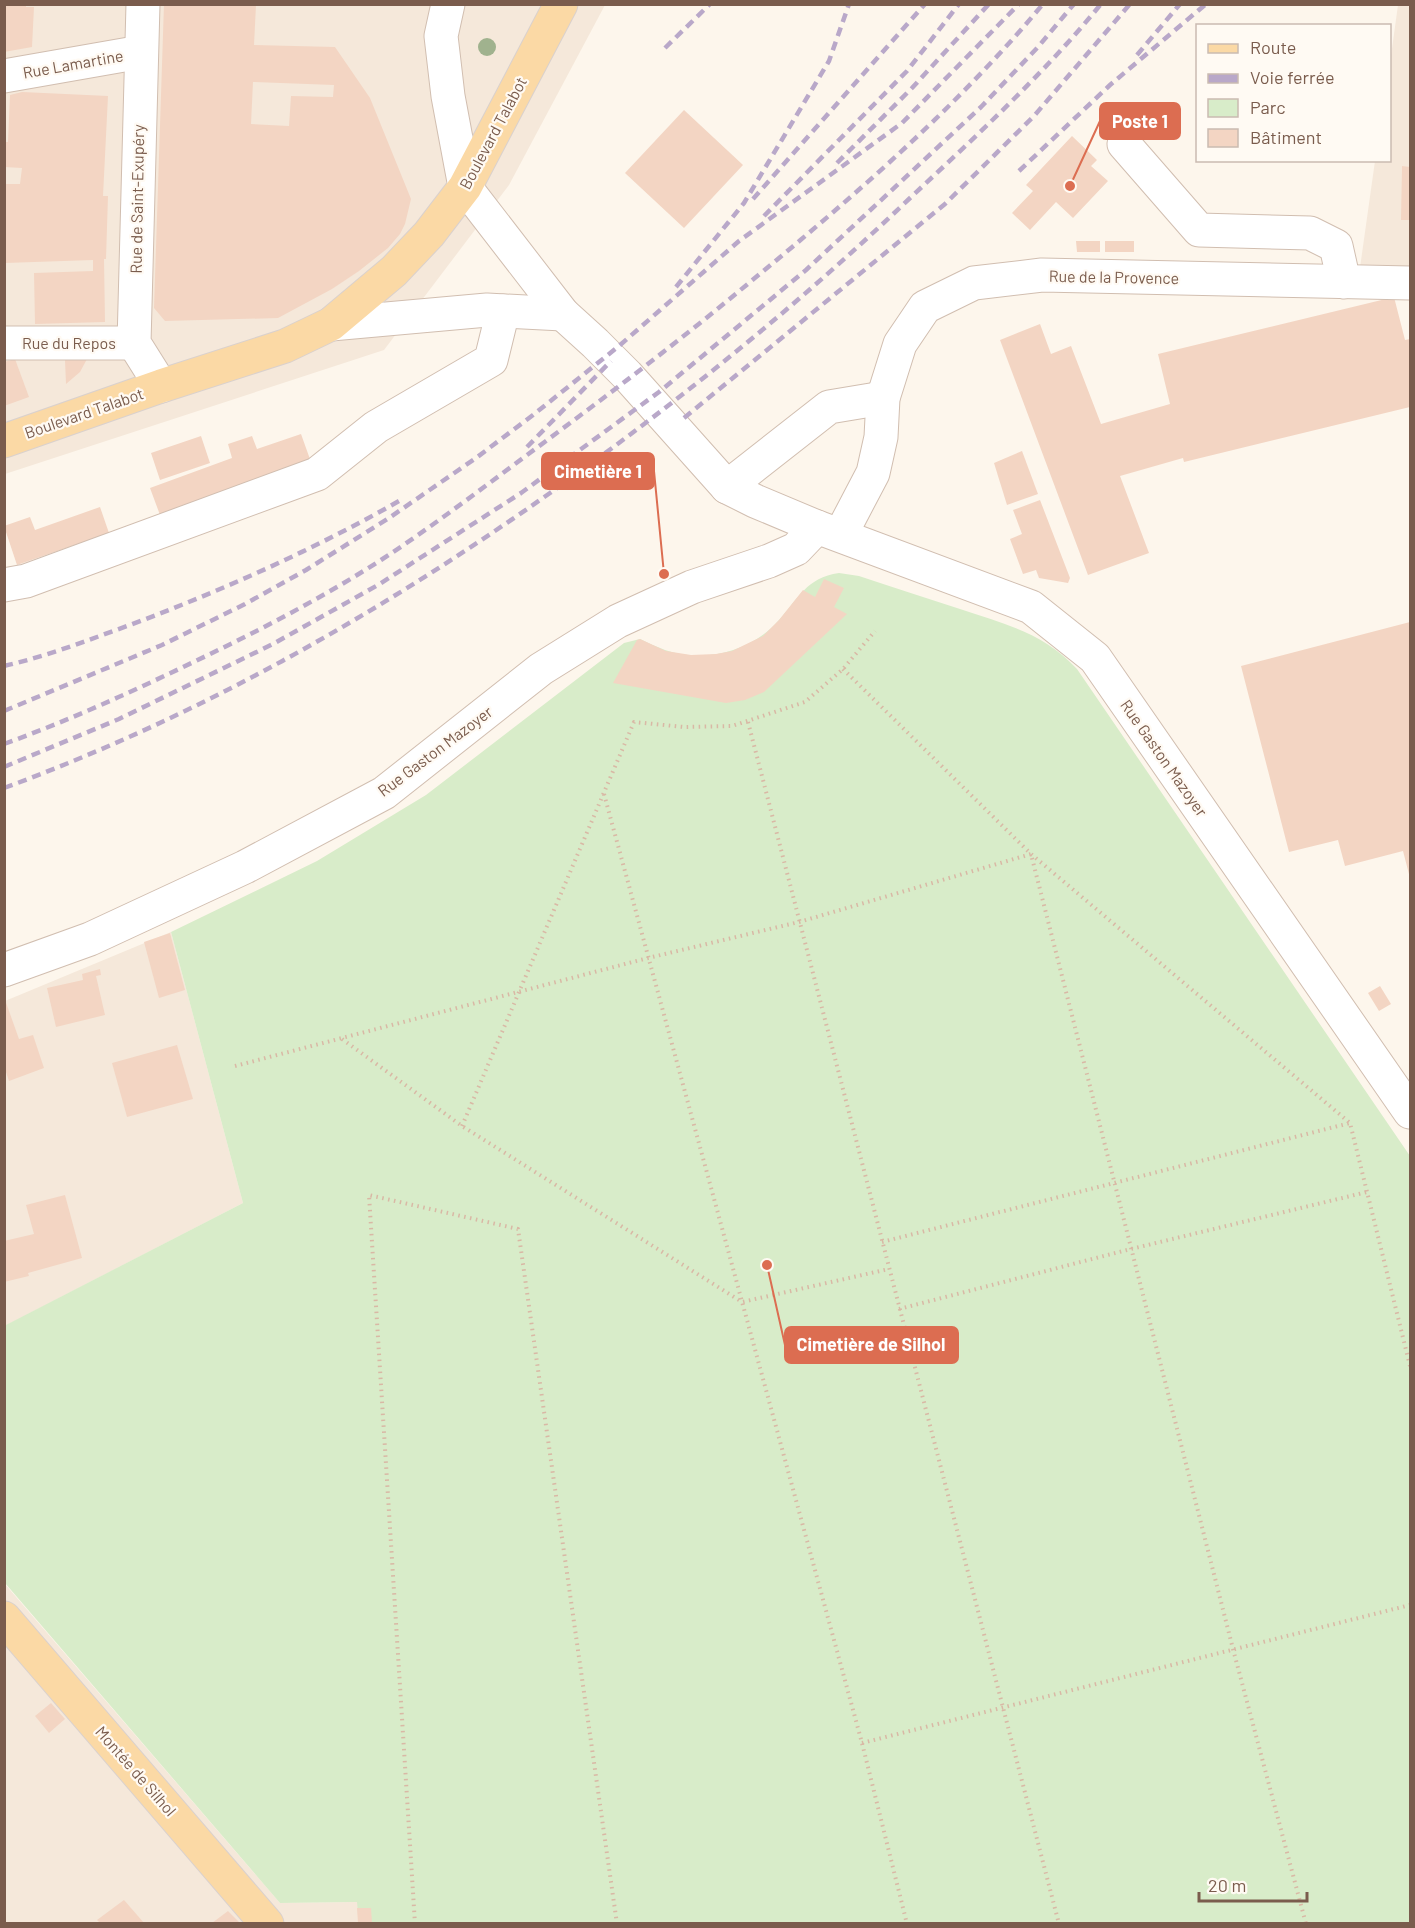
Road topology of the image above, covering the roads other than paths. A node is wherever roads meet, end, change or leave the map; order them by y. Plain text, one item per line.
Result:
1 (143, 4) edge
2 (448, 4) edge
3 (561, 4) edge
4 (141, 52) junction
5 (4, 76) edge
6 (1124, 144) dead end
7 (465, 187) junction
8 (1344, 282) junction
9 (1410, 283) edge
10 (503, 311) junction
11 (563, 314) junction
12 (332, 324) junction
13 (134, 343) junction
14 (4, 344) edge
15 (161, 386) junction
16 (883, 398) junction
17 (4, 441) edge
18 (727, 487) junction
19 (829, 531) junction
20 (4, 585) edge
21 (4, 970) edge
22 (1410, 1112) edge
23 (4, 1617) edge
24 (267, 1923) edge

1 - 4 street, Rue de Saint-Exupéry
2 - 7 street
3 - 7 main road, Boulevard Talabot
4 - 5 street, Rue Lamartine
4 - 13 street, Rue de Saint-Exupéry
6 - 8 street
7 - 11 street
7 - 12 main road, Boulevard Talabot
8 - 9 street, Rue de la Provence
8 - 16 street, Rue de la Provence
10 - 11 street, Boulevard Talabot
10 - 12 street, Boulevard Talabot
10 - 20 street
11 - 18 street
12 - 15 main road, Boulevard Talabot
13 - 14 street, Rue du Repos
13 - 15 street
15 - 17 main road, Boulevard Talabot
16 - 18 street
16 - 19 street, Rue de la Provence
18 - 19 street, Rue Gaston Mazoyer
19 - 21 street, Rue Gaston Mazoyer
19 - 22 street, Rue Gaston Mazoyer
23 - 24 main road, Montée de Silhol

